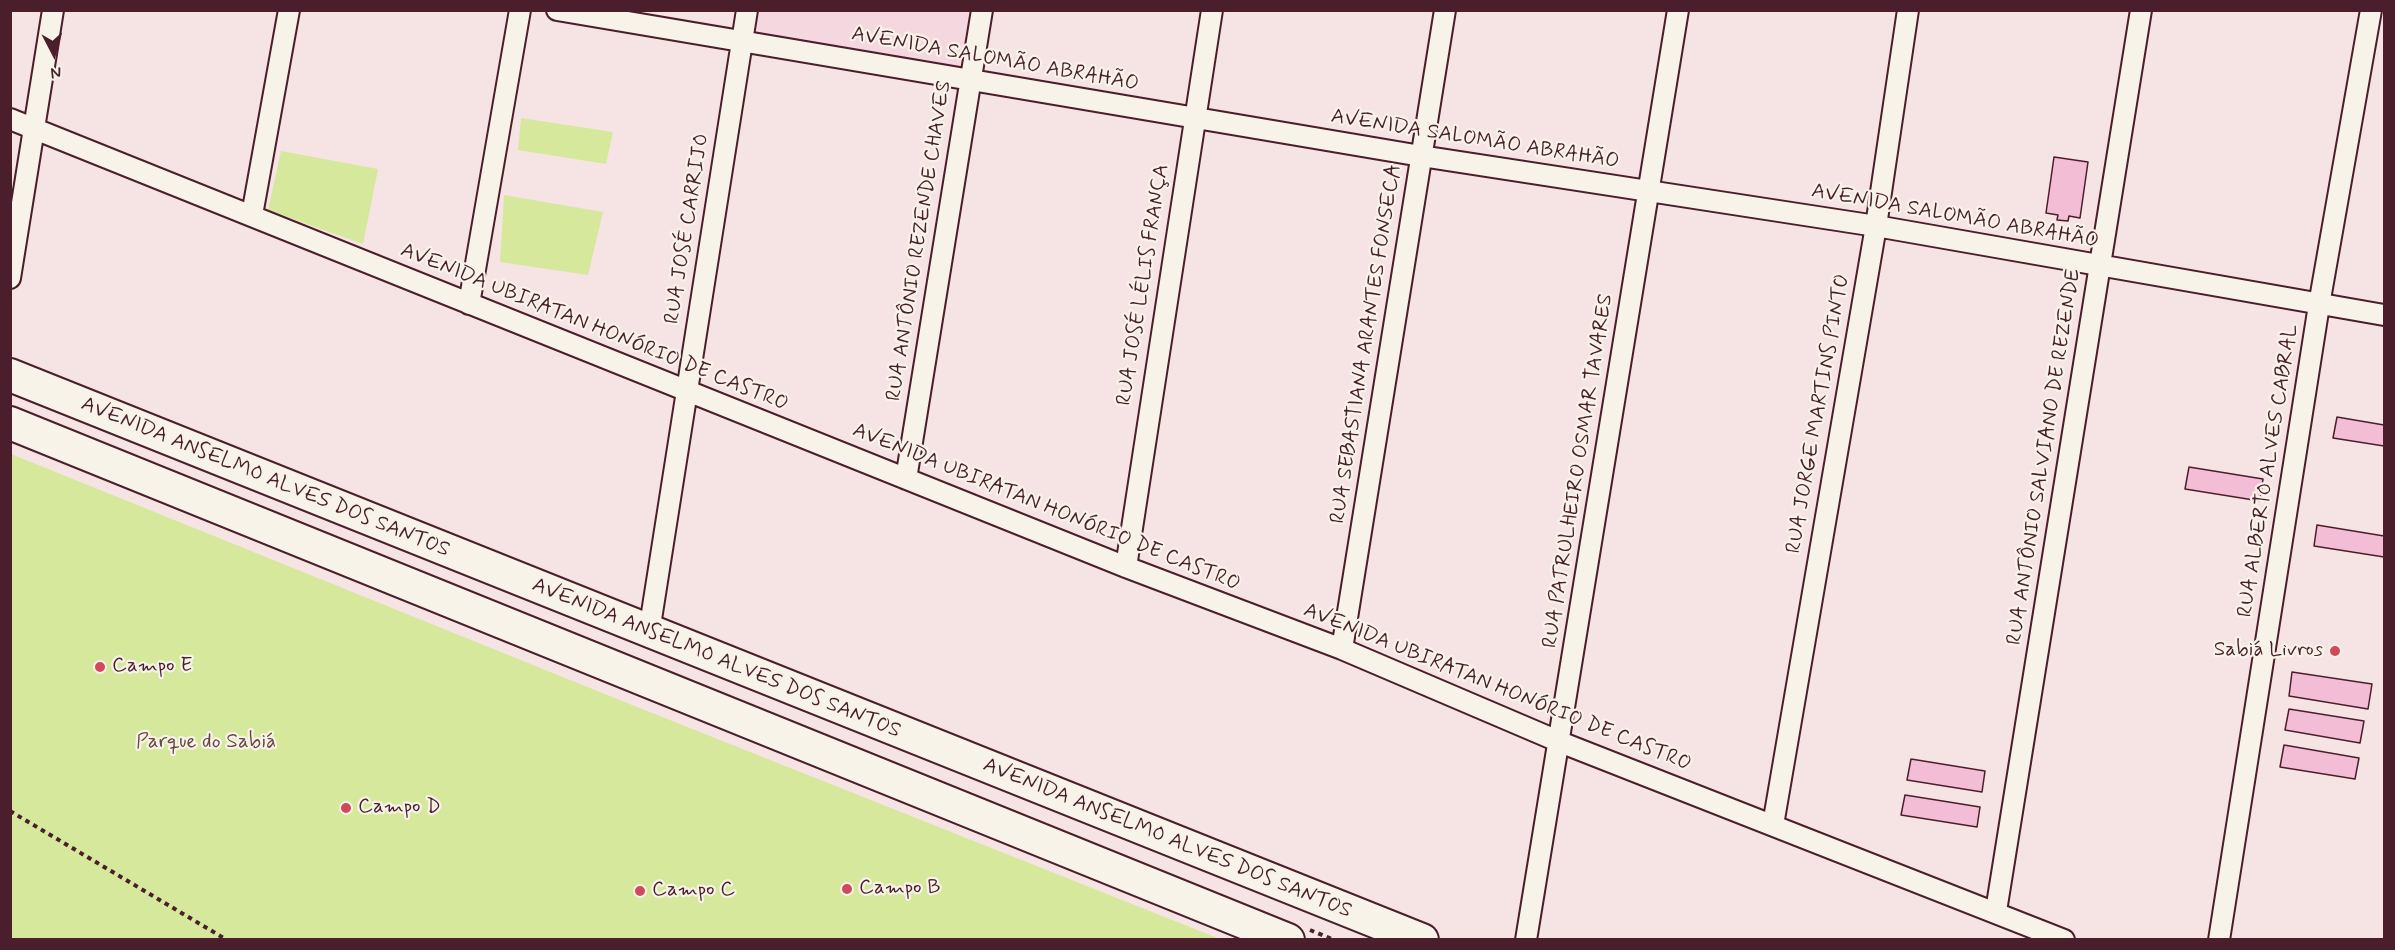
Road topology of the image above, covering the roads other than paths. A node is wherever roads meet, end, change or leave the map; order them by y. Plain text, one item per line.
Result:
1 (53, 10) edge
2 (289, 10) edge
3 (520, 10) edge
4 (558, 10) edge
5 (747, 10) edge
6 (982, 10) edge
7 (1212, 10) edge
8 (1445, 10) edge
9 (1678, 10) edge
10 (1908, 10) edge
11 (2141, 10) edge
12 (2371, 10) edge
13 (741, 42) junction
14 (971, 80) junction
15 (1194, 118) junction
16 (10, 119) edge
17 (33, 128) junction
18 (1421, 156) junction
19 (1649, 192) junction
20 (252, 215) junction
21 (1876, 226) junction
22 (2100, 266) junction
23 (10, 278) edge
24 (469, 304) junction
25 (2319, 305) junction
26 (2385, 315) edge
27 (10, 375) edge
28 (687, 392) junction
29 (10, 423) edge
30 (906, 479) junction
31 (301, 493) junction
32 (361, 517) junction
33 (274, 530) junction
34 (342, 559) junction
35 (1126, 567) junction
36 (649, 632) junction
37 (1342, 649) junction
38 (1560, 742) junction
39 (1773, 825) junction
40 (1996, 911) junction
41 (1288, 939) edge
42 (1422, 939) edge
43 (1526, 939) edge
44 (2064, 939) edge
45 (2219, 939) edge

1 - 17 street
2 - 20 street
3 - 24 street
4 - 13 street, AVENIDA SALOMÃO ABRAHÃO
5 - 13 street, RUA JOSÉ CARRIJO
6 - 14 street, RUA ANTÔNIO REZENDE CHAVES
7 - 15 street, RUA JOSÉ LÉLIS FRANÇA
8 - 18 street, RUA SEBASTIANA ARANTES FONSECA
9 - 19 street, RUA PATRULHEIRO OSMAR TAVARES
10 - 21 street, RUA JORGE MARTINS PINTO
11 - 22 street, RUA ANTÔNIO SALVIANO DE REZENDE
12 - 25 street, RUA ALBERTO ALVES CABRAL
13 - 14 street, AVENIDA SALOMÃO ABRAHÃO
13 - 28 street, RUA JOSÉ CARRIJO
14 - 15 street, AVENIDA SALOMÃO ABRAHÃO
14 - 30 street, RUA ANTÔNIO REZENDE CHAVES
15 - 18 street, AVENIDA SALOMÃO ABRAHÃO
15 - 35 street, RUA JOSÉ LÉLIS FRANÇA
16 - 17 street, AVENIDA UBIRATAN HONÓRIO DE CASTRO
17 - 20 street, AVENIDA UBIRATAN HONÓRIO DE CASTRO
17 - 23 street
18 - 19 street, AVENIDA SALOMÃO ABRAHÃO
18 - 37 street, RUA SEBASTIANA ARANTES FONSECA
19 - 21 street, AVENIDA SALOMÃO ABRAHÃO
19 - 38 street, RUA PATRULHEIRO OSMAR TAVARES
20 - 24 street, AVENIDA UBIRATAN HONÓRIO DE CASTRO
21 - 22 street, AVENIDA SALOMÃO ABRAHÃO
21 - 39 street, RUA JORGE MARTINS PINTO
22 - 25 street, AVENIDA SALOMÃO ABRAHÃO
22 - 40 street, RUA ANTÔNIO SALVIANO DE REZENDE
24 - 28 street, AVENIDA UBIRATAN HONÓRIO DE CASTRO
25 - 26 street, AVENIDA SALOMÃO ABRAHÃO
25 - 45 street, RUA ALBERTO ALVES CABRAL
27 - 31 main road, AVENIDA ANSELMO ALVES DOS SANTOS
28 - 30 street, AVENIDA UBIRATAN HONÓRIO DE CASTRO
28 - 36 street, RUA JOSÉ CARRIJO
29 - 33 main road
30 - 35 street, AVENIDA UBIRATAN HONÓRIO DE CASTRO
31 - 32 main road, AVENIDA ANSELMO ALVES DOS SANTOS
31 - 33 main road
32 - 34 main road
32 - 36 main road, AVENIDA ANSELMO ALVES DOS SANTOS
33 - 34 main road
34 - 41 main road
35 - 37 street, AVENIDA UBIRATAN HONÓRIO DE CASTRO
36 - 42 main road, AVENIDA ANSELMO ALVES DOS SANTOS
37 - 38 street, AVENIDA UBIRATAN HONÓRIO DE CASTRO
38 - 39 street, AVENIDA UBIRATAN HONÓRIO DE CASTRO
38 - 43 street, RUA PATRULHEIRO OSMAR TAVARES
39 - 40 street, AVENIDA UBIRATAN HONÓRIO DE CASTRO
40 - 44 street, AVENIDA UBIRATAN HONÓRIO DE CASTRO

